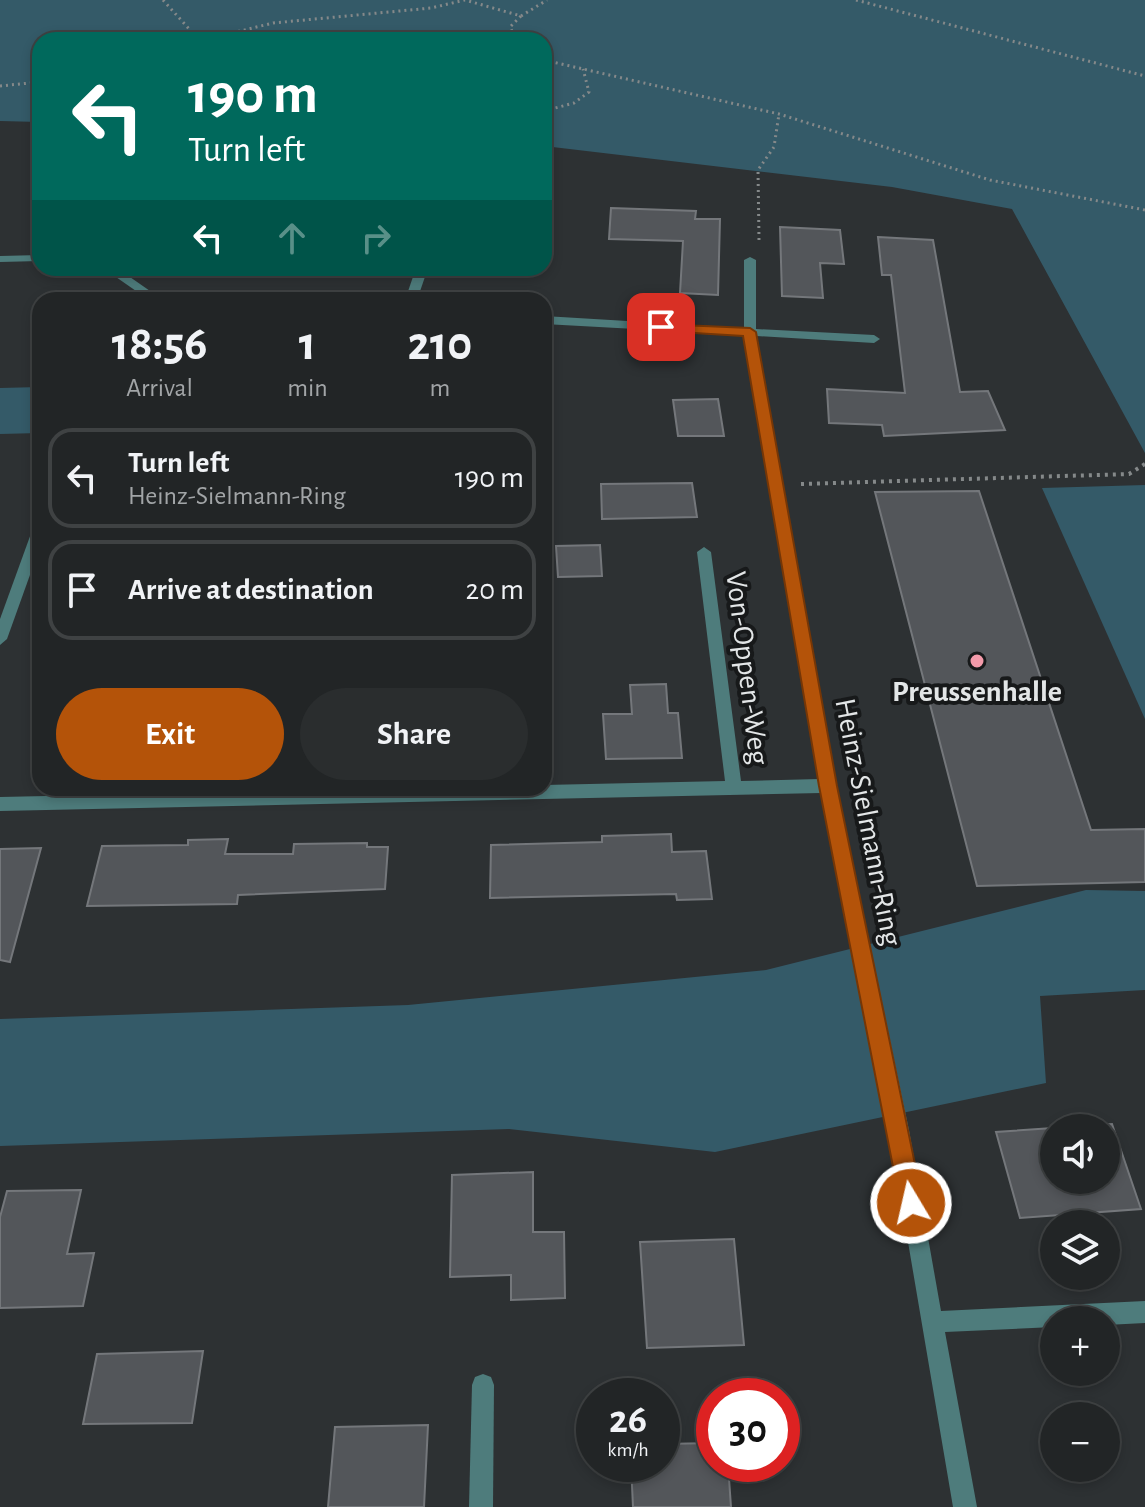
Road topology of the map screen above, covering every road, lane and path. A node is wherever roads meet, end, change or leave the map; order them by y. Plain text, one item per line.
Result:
1 (163, 0) edge
2 (547, 0) edge
3 (856, 0) edge
4 (521, 16) junction
5 (193, 32) edge
6 (235, 32) edge
7 (512, 32) edge
8 (552, 62) edge
9 (583, 69) junction
10 (1145, 76) edge
11 (32, 83) edge
12 (0, 86) edge
13 (552, 108) edge
14 (779, 114) junction
15 (1145, 210) edge
16 (32, 258) edge
17 (0, 259) edge
18 (750, 260) joint
19 (121, 276) edge
20 (145, 292) edge
21 (552, 320) edge
22 (750, 332) junction
23 (874, 339) dead end
24 (1145, 464) edge
25 (774, 485) junction
26 (32, 550) edge
27 (704, 552) dead end
28 (0, 639) edge
29 (828, 786) junction
30 (734, 790) junction
31 (552, 791) edge
32 (241, 796) edge
33 (0, 804) edge
34 (1145, 1312) edge
35 (932, 1322) junction
36 (483, 1385) dead end
37 (481, 1507) edge
38 (965, 1507) edge

1 - 5 path
2 - 4 path
3 - 10 path
4 - 6 path
4 - 7 path
8 - 9 path
9 - 13 path
9 - 14 path
11 - 12 path
14 - 15 path
14 - 18 path
16 - 17 street
18 - 22 street, Heinz-Sielmann-Ring
19 - 20 street
21 - 22 street
22 - 23 street
22 - 25 street, Heinz-Sielmann-Ring
24 - 25 path
25 - 29 street, Heinz-Sielmann-Ring
26 - 28 street
27 - 30 street, Von-Oppen-Weg
29 - 30 street, Von-Oppen-Weg
29 - 35 street, Heinz-Sielmann-Ring
30 - 31 street, Von-Oppen-Weg
32 - 33 street, Von-Oppen-Weg
34 - 35 street
35 - 38 street, Heinz-Sielmann-Ring
36 - 37 street

